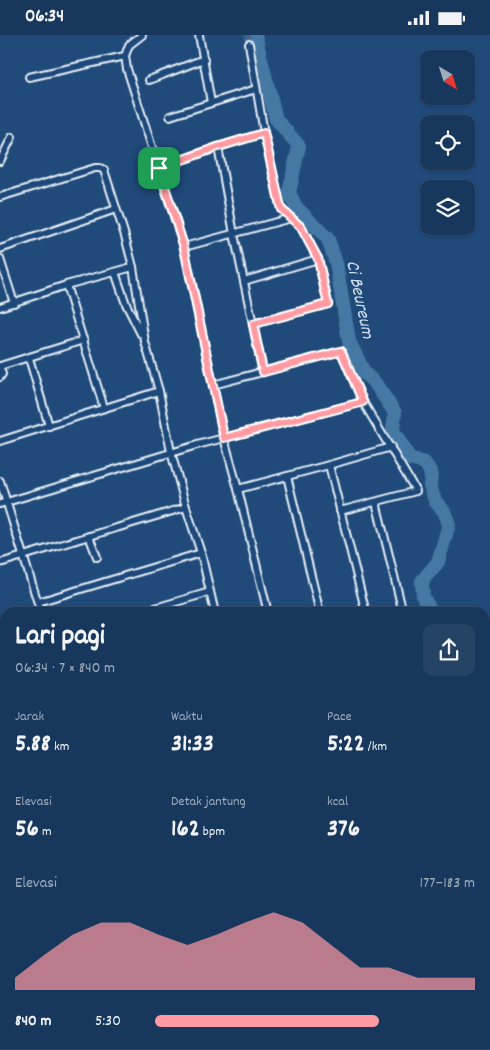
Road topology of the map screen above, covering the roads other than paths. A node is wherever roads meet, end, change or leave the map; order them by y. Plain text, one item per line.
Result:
1 (199, 35) edge
2 (143, 36) edge
3 (249, 44) tunnel mouth
4 (125, 56) junction
5 (204, 59) junction
6 (29, 77) dead end
7 (149, 80) dead end
8 (256, 89) junction
9 (211, 103) junction
10 (170, 116) dead end
11 (264, 133) junction
12 (12, 137) dead end
13 (218, 147) junction
14 (0, 161) edge
15 (159, 168) junction
16 (0, 197) edge
17 (116, 209) junction
18 (291, 218) junction
19 (234, 234) junction
20 (184, 247) junction
21 (0, 249) edge
22 (0, 259) edge
23 (318, 259) junction
24 (133, 267) junction
25 (116, 272) junction
26 (244, 281) junction
27 (66, 285) junction
28 (14, 303) junction
29 (0, 307) edge
30 (253, 324) junction
31 (84, 340) junction
32 (145, 342) junction
33 (28, 358) junction
34 (0, 367) edge
35 (263, 372) junction
36 (0, 377) edge
37 (212, 385) junction
38 (159, 391) junction
39 (363, 402) junction
40 (104, 408) junction
41 (49, 426) junction
42 (224, 438) junction
43 (0, 441) edge
44 (391, 447) junction
45 (171, 452) junction
46 (329, 465) junction
47 (287, 476) junction
48 (0, 483) edge
49 (238, 489) junction
50 (376, 502) junction
51 (3, 503) edge
52 (186, 507) junction
53 (340, 511) junction
54 (89, 536) junction
55 (201, 553) junction
56 (23, 555) junction
57 (97, 557) dead end
58 (0, 563) edge
59 (210, 592) junction
60 (38, 602) junction
61 (39, 607) edge
62 (159, 607) edge
63 (213, 607) edge
64 (267, 607) edge
65 (319, 607) edge
66 (364, 607) edge
67 (401, 607) edge

1 - 5 street
2 - 4 street
3 - 8 street
4 - 6 street
4 - 15 street
5 - 7 street
5 - 9 street
8 - 9 street
8 - 11 street
9 - 10 street
11 - 13 street
11 - 18 street
12 - 14 street
13 - 15 street
13 - 19 street
15 - 20 street
16 - 17 street
17 - 21 street
17 - 24 street
18 - 19 street
18 - 23 street
19 - 20 street
19 - 26 street
20 - 37 street
22 - 28 street
23 - 26 street
23 - 30 street
24 - 25 street
24 - 32 street
25 - 27 street
25 - 32 street
26 - 30 street
27 - 28 street
27 - 31 street
28 - 29 street
30 - 35 street
31 - 33 street
31 - 40 street
32 - 38 street
33 - 34 street
33 - 41 street
34 - 36 street
35 - 37 street
35 - 39 street
37 - 42 street
38 - 40 street
38 - 45 street
39 - 42 street
39 - 44 street
40 - 41 street
41 - 43 street
42 - 45 street
42 - 49 street
44 - 46 street
44 - 50 street
45 - 51 street
45 - 52 street
46 - 47 street
46 - 53 street
47 - 49 street
47 - 65 street
48 - 51 street
49 - 64 street
50 - 53 street
50 - 67 street
51 - 56 street
52 - 54 street
52 - 55 street
53 - 66 street
54 - 56 street
54 - 57 street
55 - 59 street
55 - 60 street
56 - 58 street
56 - 60 street
59 - 62 street
59 - 63 street
60 - 61 street

